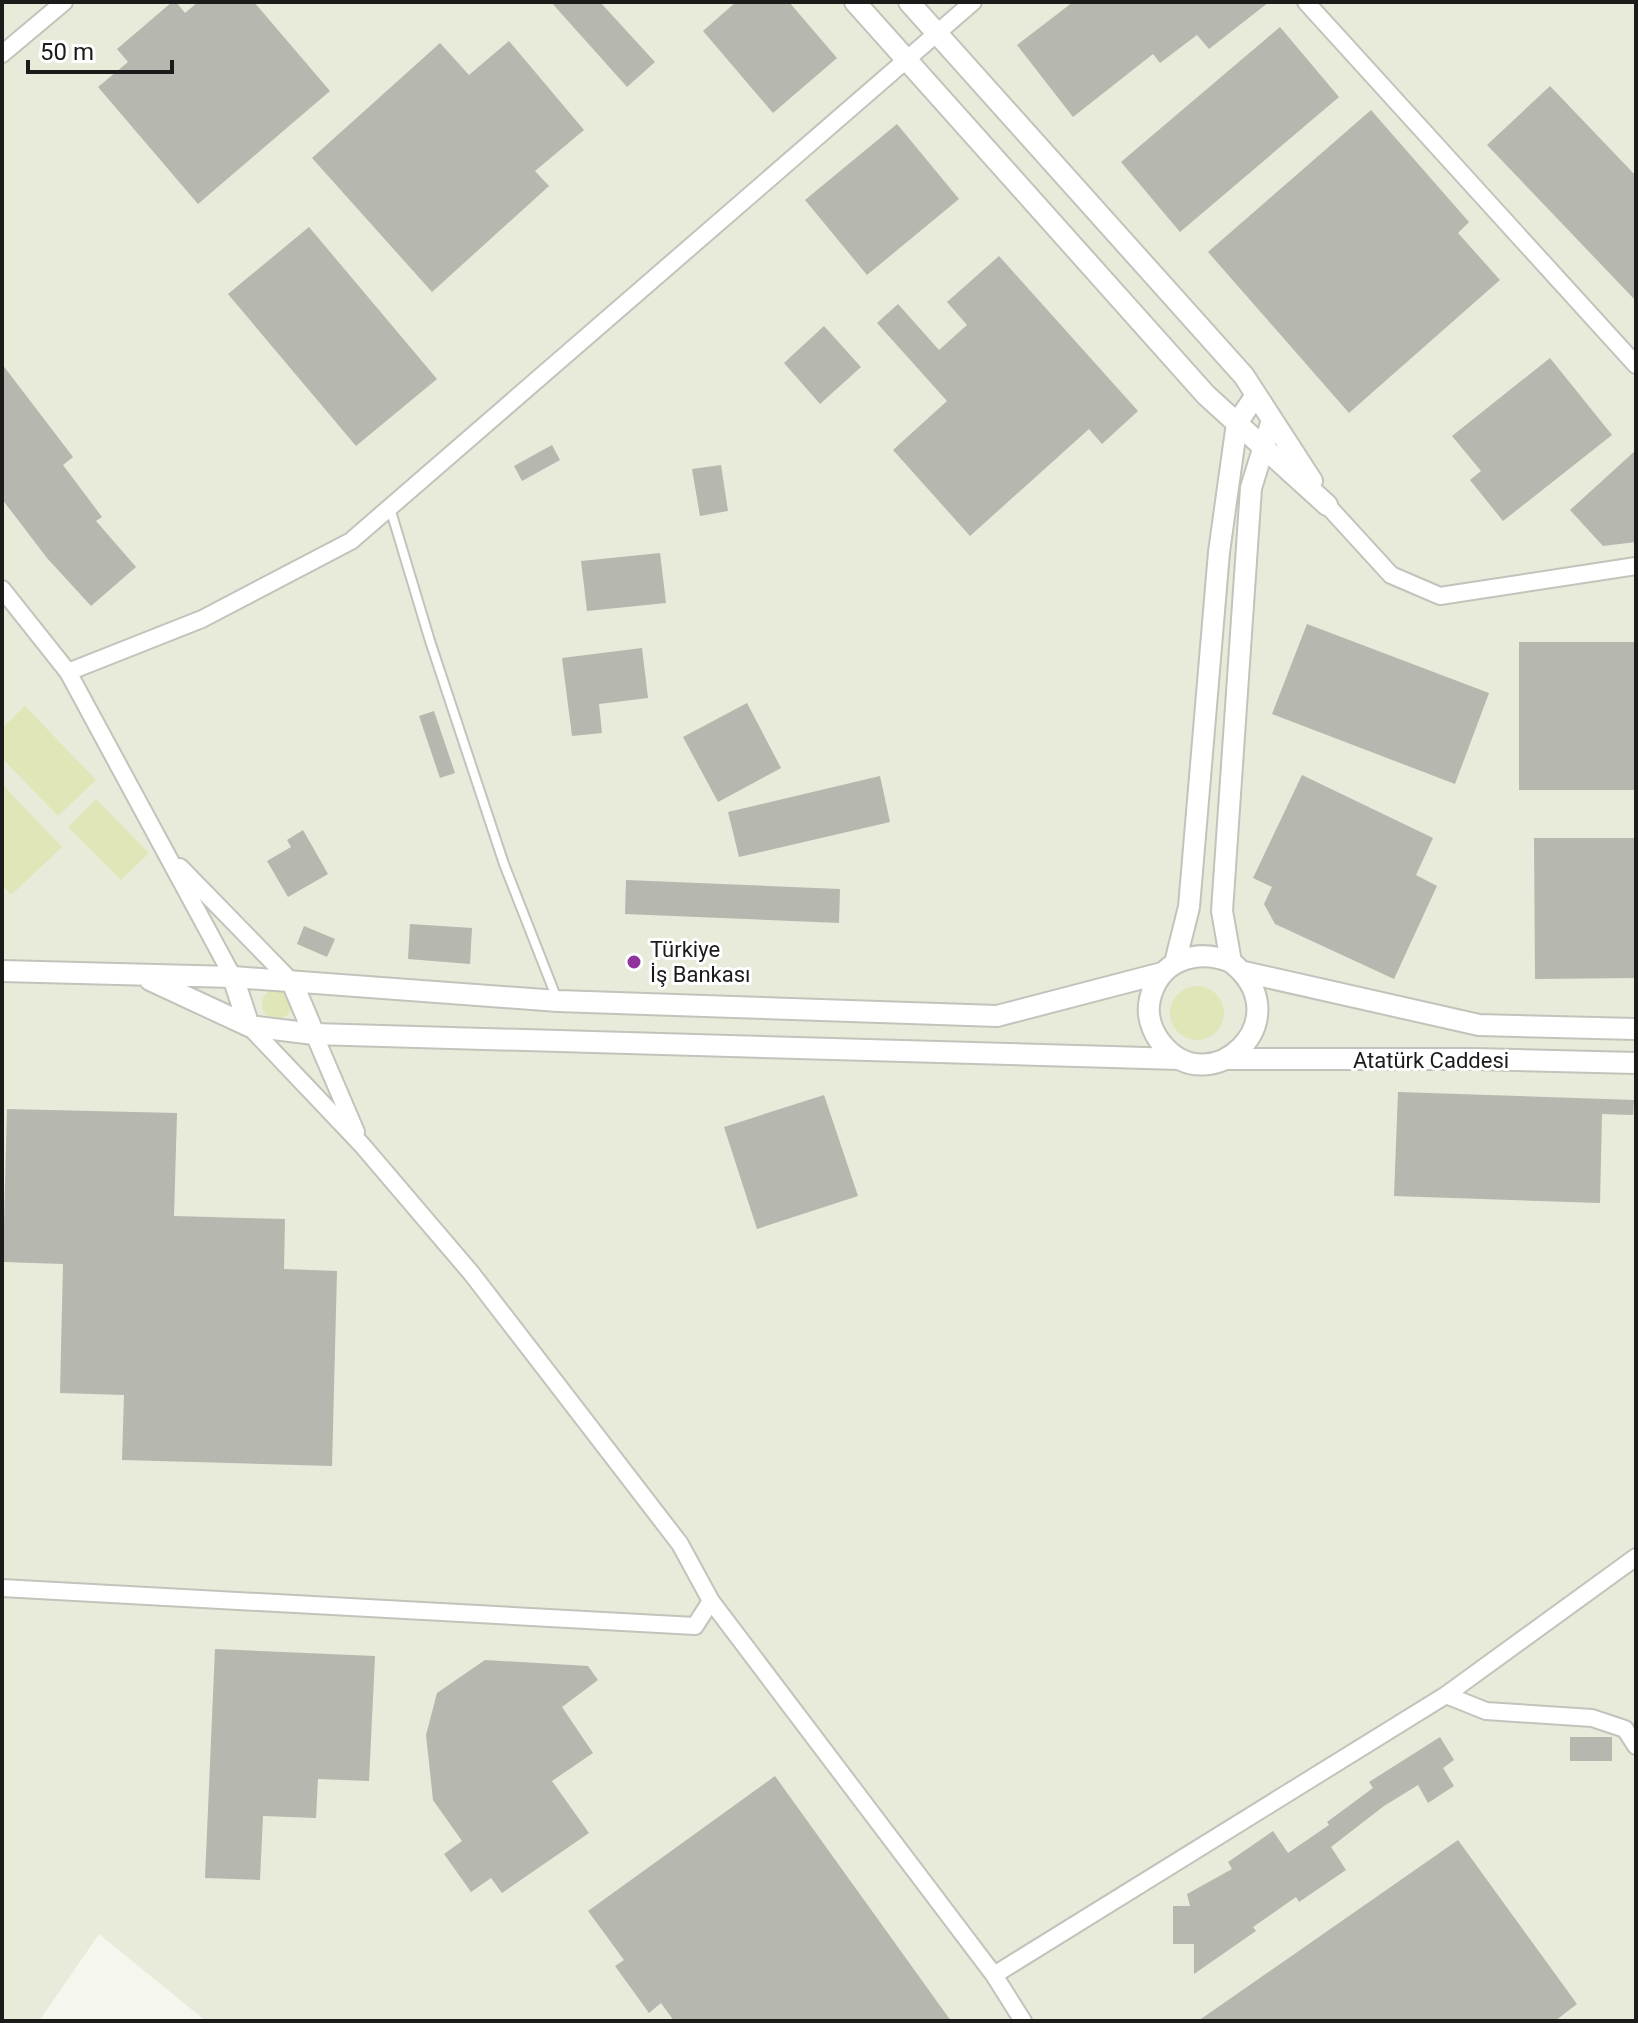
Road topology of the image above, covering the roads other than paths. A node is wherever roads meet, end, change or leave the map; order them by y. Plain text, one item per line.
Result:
1 (64, 2) edge
2 (855, 2) edge
3 (909, 2) edge
4 (973, 2) edge
5 (1306, 2) edge
6 (936, 32) junction
7 (2, 54) edge
8 (907, 60) junction
9 (1636, 365) edge
10 (1256, 395) junction
11 (1272, 420) junction
12 (1237, 423) junction
13 (1263, 447) junction
14 (1327, 505) junction
15 (390, 507) junction
16 (1636, 566) edge
17 (2, 589) edge
18 (68, 672) junction
19 (167, 854) junction
20 (1237, 967) junction
21 (1168, 968) junction
22 (2, 971) edge
23 (143, 977) junction
24 (233, 977) junction
25 (292, 982) junction
26 (558, 1001) junction
27 (249, 1026) junction
28 (1636, 1029) edge
29 (314, 1034) junction
30 (1180, 1059) junction
31 (1226, 1059) junction
32 (1636, 1063) edge
33 (362, 1145) junction
34 (1636, 1557) edge
35 (2, 1588) edge
36 (711, 1601) junction
37 (1446, 1695) junction
38 (1636, 1746) edge
39 (994, 1975) junction
40 (1023, 2021) edge

1 - 7 street
2 - 8 street
3 - 6 street
4 - 6 street
5 - 9 street
6 - 8 street
6 - 10 street
8 - 12 street
8 - 15 street
10 - 11 street
10 - 12 street
11 - 13 street
11 - 14 street
12 - 13 street
12 - 21 street
13 - 14 street
13 - 20 street
14 - 16 street
15 - 18 street
15 - 26 lane
17 - 18 street
18 - 19 street
19 - 24 street
19 - 25 street
20 - 21 street
20 - 28 street, Atatürk Caddesi
20 - 31 street
21 - 26 street
21 - 30 street
22 - 23 street
23 - 24 street
23 - 27 street
24 - 25 street
24 - 27 street
25 - 26 street
25 - 29 street
27 - 29 street
27 - 33 street
29 - 30 street
29 - 33 street
30 - 31 street
31 - 32 street, Atatürk Caddesi
33 - 36 street
34 - 37 street
35 - 36 street
36 - 39 street
37 - 38 street
37 - 39 street
39 - 40 street

